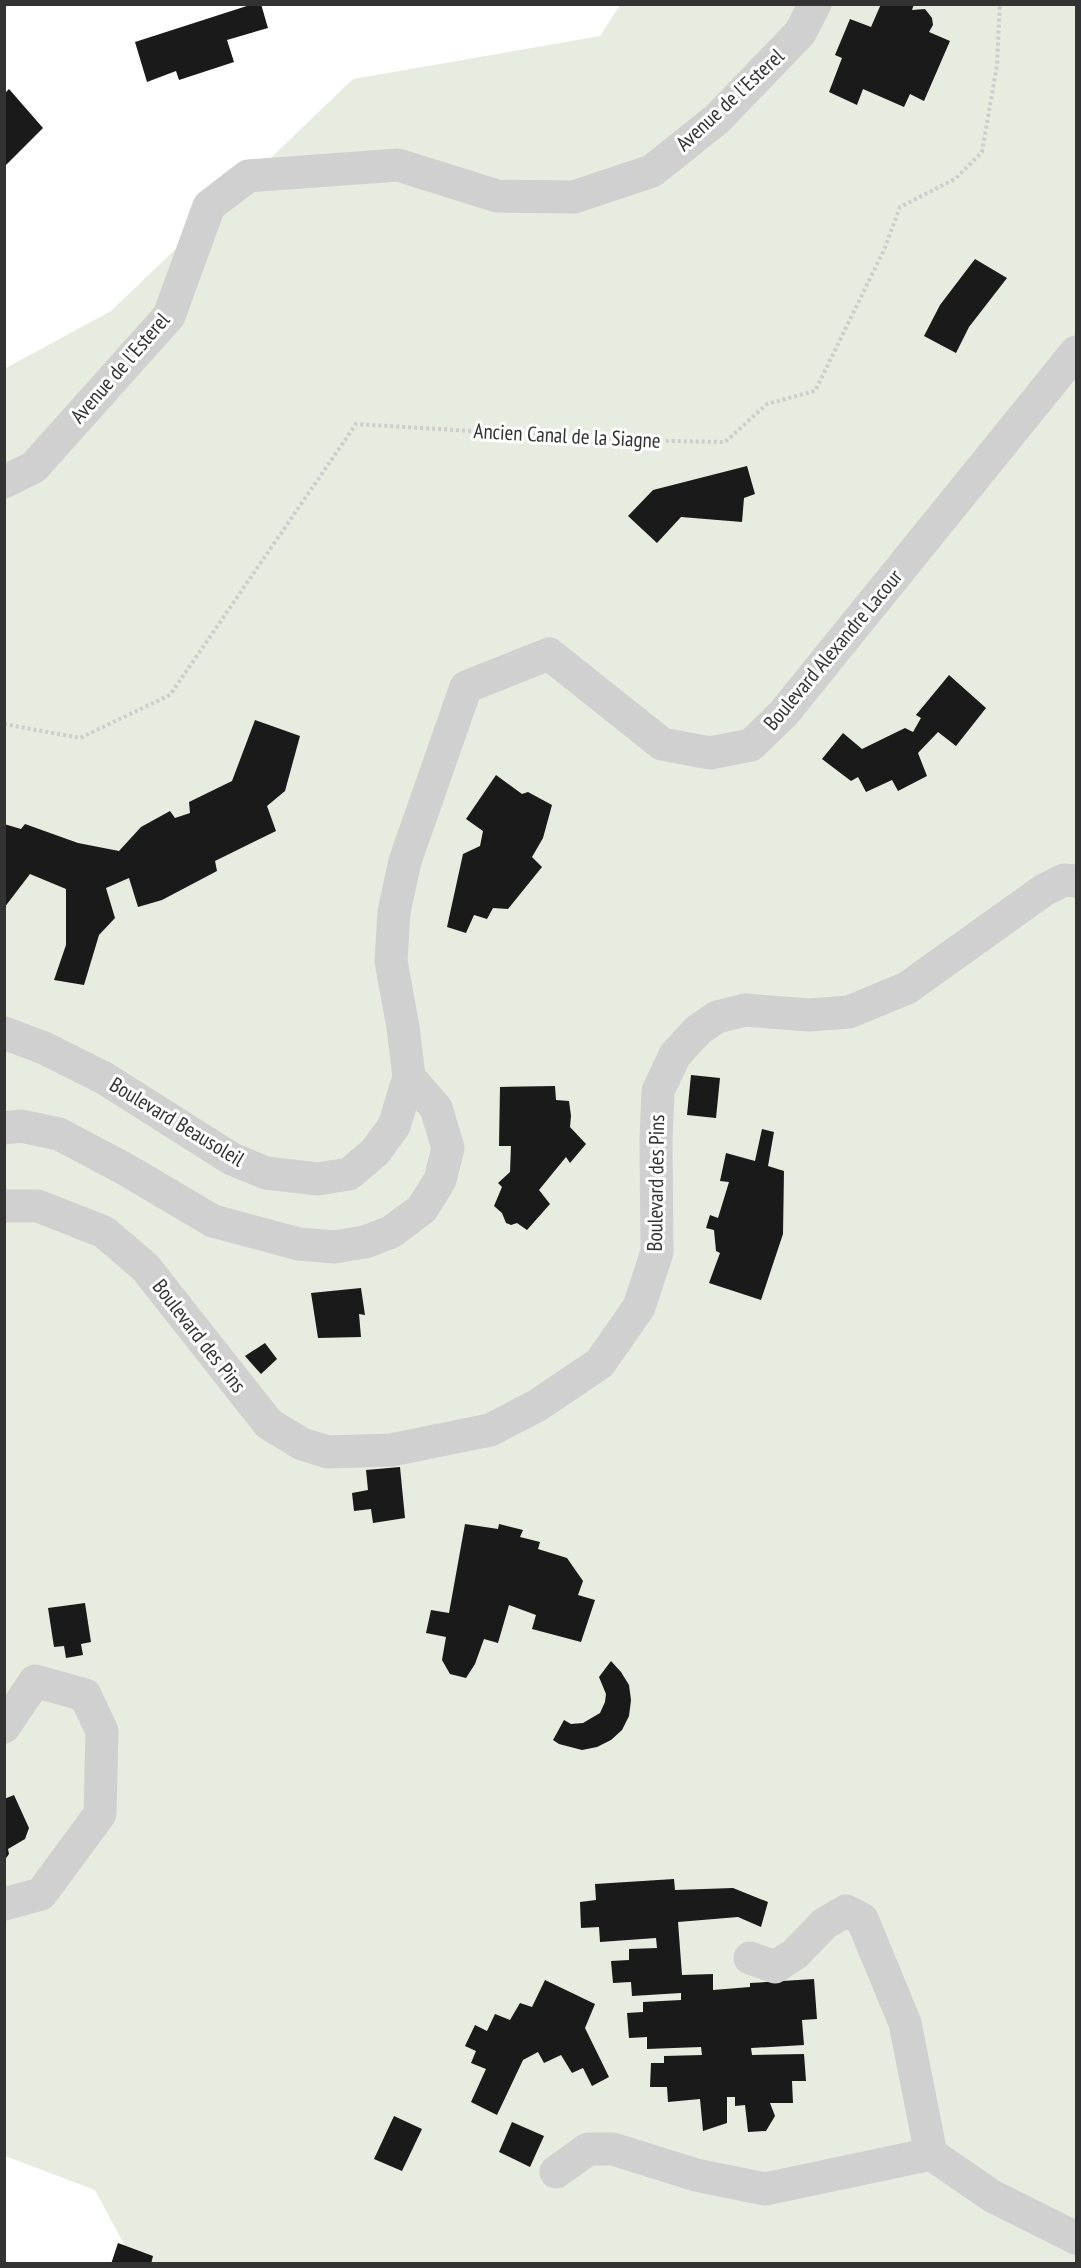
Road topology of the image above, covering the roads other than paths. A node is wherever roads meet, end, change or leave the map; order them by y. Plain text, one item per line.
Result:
1 (815, 4) edge
2 (1077, 352) edge
3 (4, 482) edge
4 (1077, 881) edge
5 (4, 1033) edge
6 (409, 1077) junction
7 (4, 1128) edge
8 (4, 1206) edge
9 (4, 1727) edge
10 (4, 1904) edge
11 (750, 1958) dead end
12 (931, 2154) junction
13 (556, 2172) dead end
14 (1077, 2238) edge

1 - 3 street, Avenue de l'Esterel
2 - 6 street, Boulevard Alexandre Lacour
4 - 8 street, Boulevard des Pins
5 - 6 street, Boulevard Beausoleil
6 - 7 street
9 - 10 street
11 - 12 street
12 - 13 street
12 - 14 street

